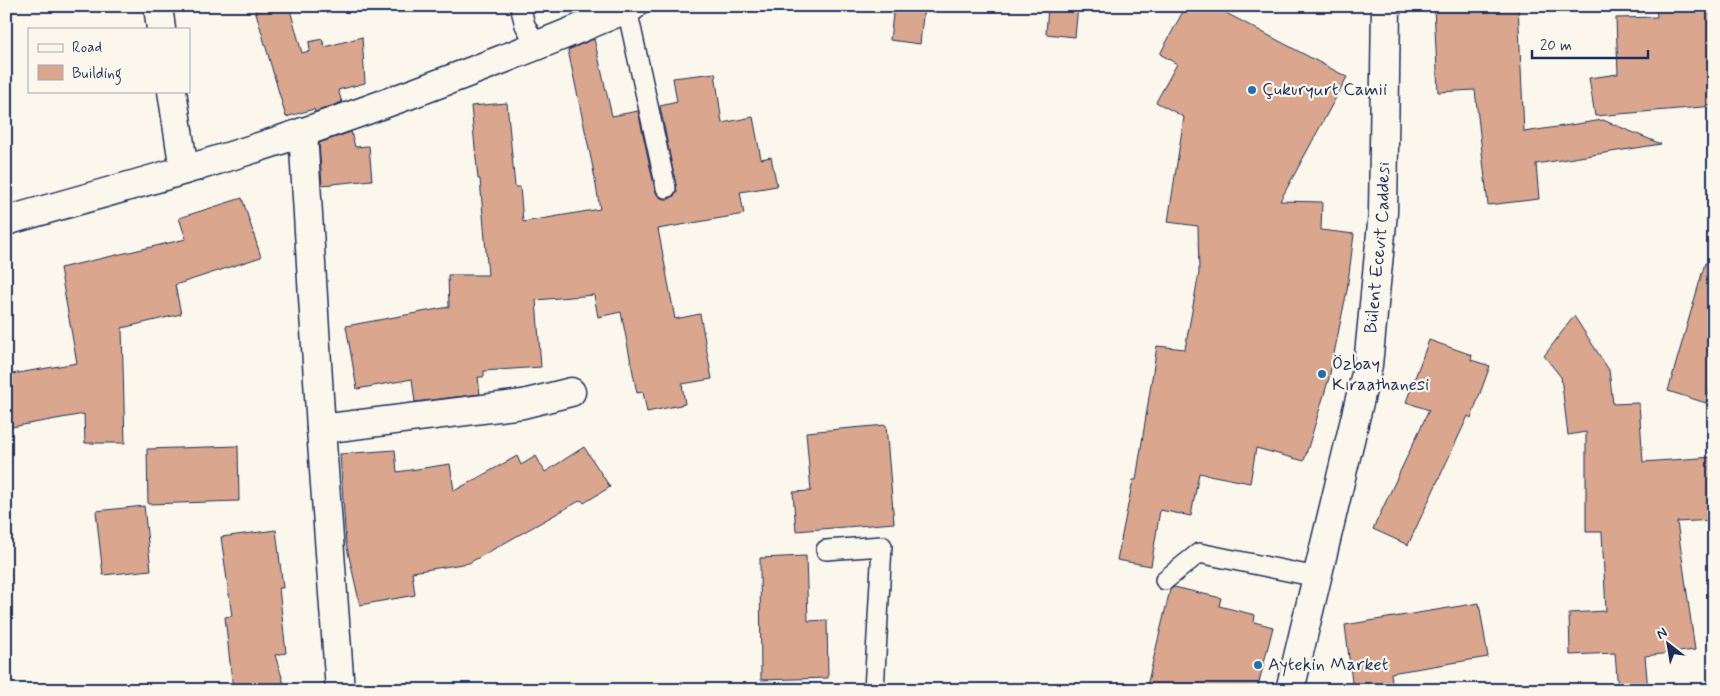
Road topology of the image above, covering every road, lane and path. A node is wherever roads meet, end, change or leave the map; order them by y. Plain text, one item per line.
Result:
1 (158, 6) edge
2 (520, 6) edge
3 (1386, 6) edge
4 (630, 8) edge
5 (161, 28) edge
6 (537, 46) junction
7 (172, 92) edge
8 (303, 132) junction
9 (184, 170) junction
10 (666, 188) dead end
11 (6, 221) edge
12 (571, 392) dead end
13 (321, 429) junction
14 (826, 550) dead end
15 (1317, 577) junction
16 (1165, 580) dead end
17 (340, 690) edge
18 (874, 690) edge
19 (1290, 690) edge

1 - 5 street
2 - 6 lane
3 - 15 street, Bülent Ecevit Caddesi
4 - 6 street
4 - 10 lane
6 - 8 street
7 - 9 street
8 - 9 street
8 - 13 street
9 - 11 street
12 - 13 street
13 - 17 street
14 - 18 lane
15 - 16 lane
15 - 19 street, Bülent Ecevit Caddesi

